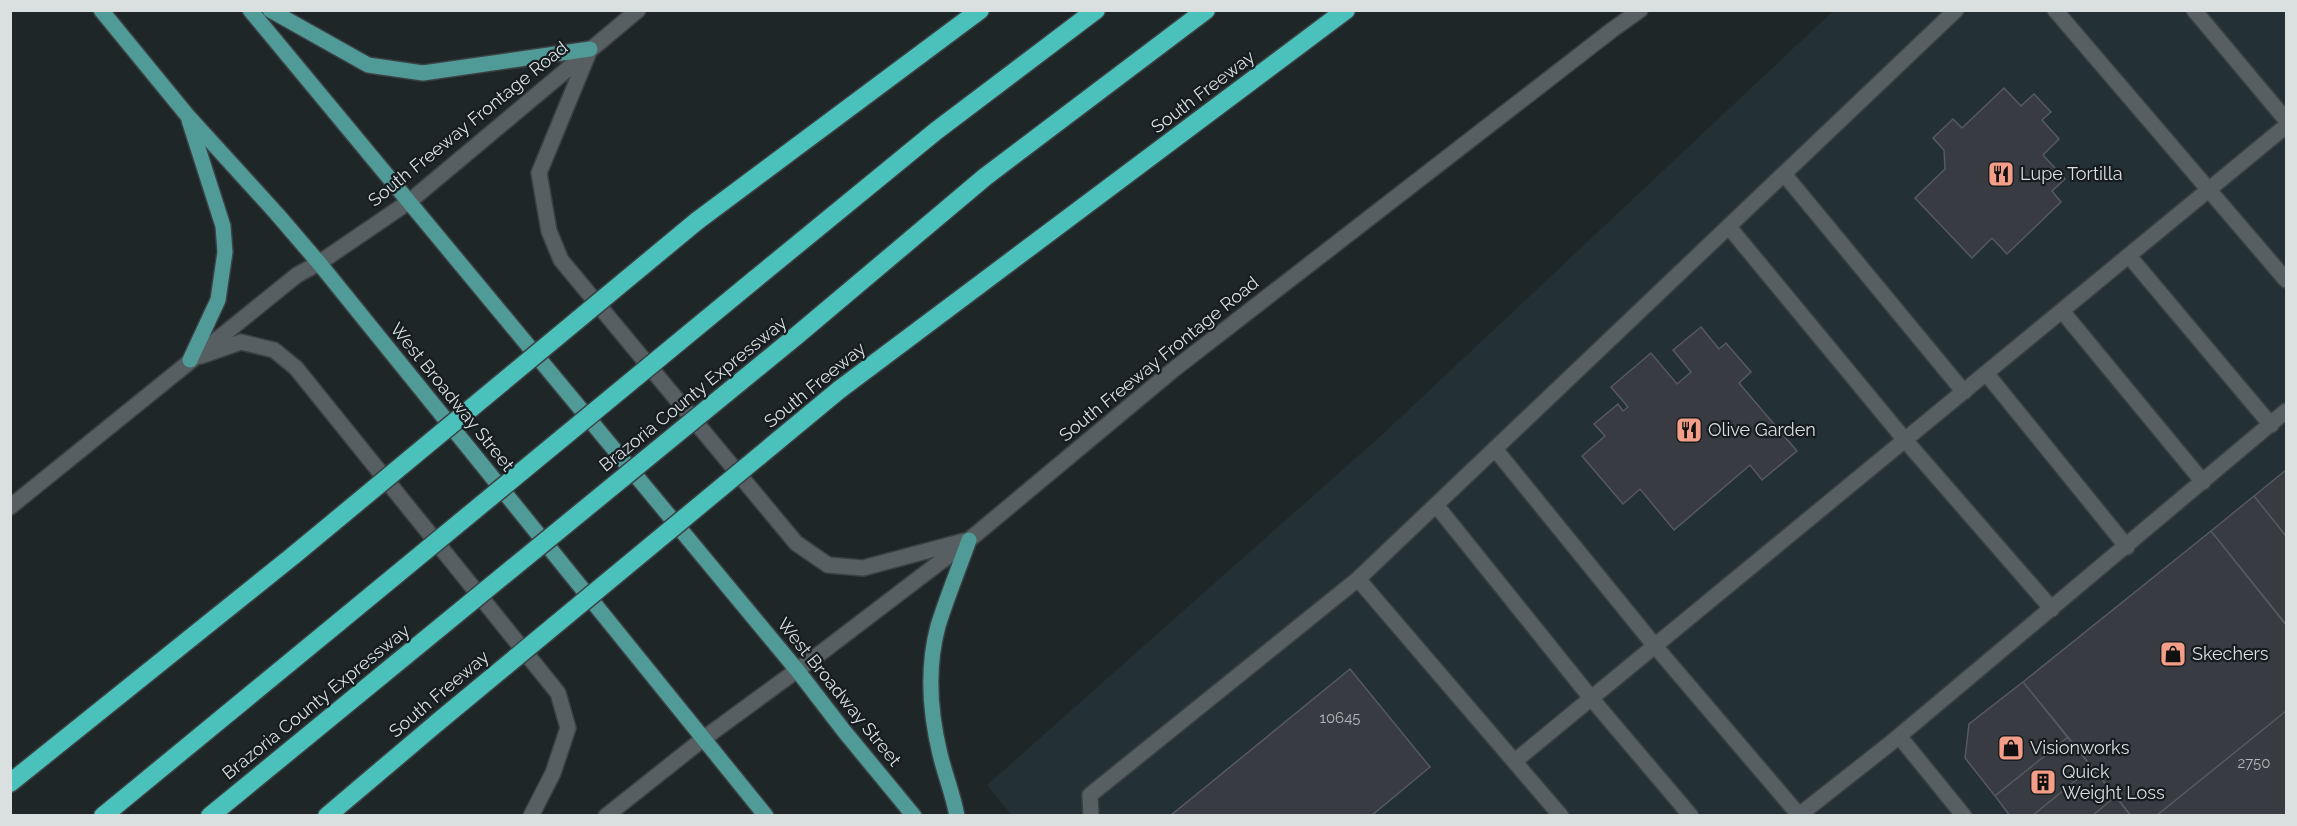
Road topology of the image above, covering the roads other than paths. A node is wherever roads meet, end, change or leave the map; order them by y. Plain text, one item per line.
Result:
1 (101, 10) edge
2 (250, 10) edge
3 (270, 10) edge
4 (638, 10) edge
5 (980, 10) edge
6 (1096, 10) edge
7 (1206, 10) edge
8 (1346, 10) edge
9 (1640, 10) edge
10 (1956, 10) edge
11 (2055, 10) edge
12 (2194, 10) edge
13 (590, 49) junction
14 (187, 115) junction
15 (2286, 120) edge
16 (2286, 126) edge
17 (1784, 174) junction
18 (2209, 190) junction
19 (410, 201) junction
20 (1729, 226) junction
21 (2128, 256) junction
22 (319, 263) junction
23 (2286, 280) edge
24 (2062, 311) junction
25 (190, 360) junction
26 (1986, 373) junction
27 (1965, 392) junction
28 (2286, 411) edge
29 (2271, 425) junction
30 (1905, 440) junction
31 (1495, 449) junction
32 (2203, 482) junction
33 (1437, 505) junction
34 (10, 507) edge
35 (969, 540) junction
36 (2127, 547) junction
37 (1358, 579) junction
38 (2052, 609) junction
39 (1655, 646) junction
40 (797, 670) junction
41 (1591, 698) junction
42 (1899, 736) junction
43 (703, 739) junction
44 (1515, 761) junction
45 (10, 783) edge
46 (1960, 814) edge
47 (1799, 815) edge
48 (103, 816) edge
49 (210, 816) edge
50 (327, 816) edge
51 (531, 816) edge
52 (606, 816) edge
53 (766, 816) edge
54 (914, 816) edge
55 (957, 816) edge
56 (1091, 816) edge
57 (1561, 816) edge
58 (1691, 816) edge

1 - 14 main road, West Broadway Street
2 - 19 main road, West Broadway Street
3 - 13 main road
4 - 13 main road, South Freeway Frontage Road
5 - 45 highway, bridge
6 - 48 highway, bridge
7 - 49 highway, Brazoria County Expressway, bridge
8 - 50 highway, South Freeway, bridge
9 - 35 main road, South Freeway Frontage Road
10 - 17 main road
11 - 18 main road
12 - 15 main road
13 - 19 main road, South Freeway Frontage Road
13 - 35 main road
14 - 22 main road, West Broadway Street
14 - 25 main road
16 - 18 main road
17 - 20 main road
17 - 27 main road
18 - 21 main road
18 - 23 main road
19 - 22 main road, South Freeway Frontage Road
19 - 40 main road, West Broadway Street
20 - 30 main road
20 - 31 main road
21 - 24 main road
21 - 29 main road
22 - 25 main road, South Freeway Frontage Road
22 - 43 main road, West Broadway Street
24 - 26 main road
24 - 32 main road
25 - 34 main road, South Freeway Frontage Road
25 - 51 main road
26 - 27 main road
26 - 36 main road
27 - 30 main road
28 - 29 main road
29 - 32 main road
30 - 38 main road
30 - 39 main road
31 - 33 main road
31 - 39 main road
32 - 36 main road
33 - 37 main road
33 - 41 main road
35 - 40 main road, South Freeway Frontage Road
35 - 55 main road
36 - 38 main road
37 - 44 main road
37 - 56 main road
38 - 42 main road
39 - 41 main road
39 - 47 main road
40 - 43 main road, South Freeway Frontage Road
40 - 54 main road, West Broadway Street
41 - 44 main road
41 - 58 main road
42 - 46 main road
42 - 47 main road
43 - 52 main road, South Freeway Frontage Road
43 - 53 main road, West Broadway Street
44 - 57 main road

